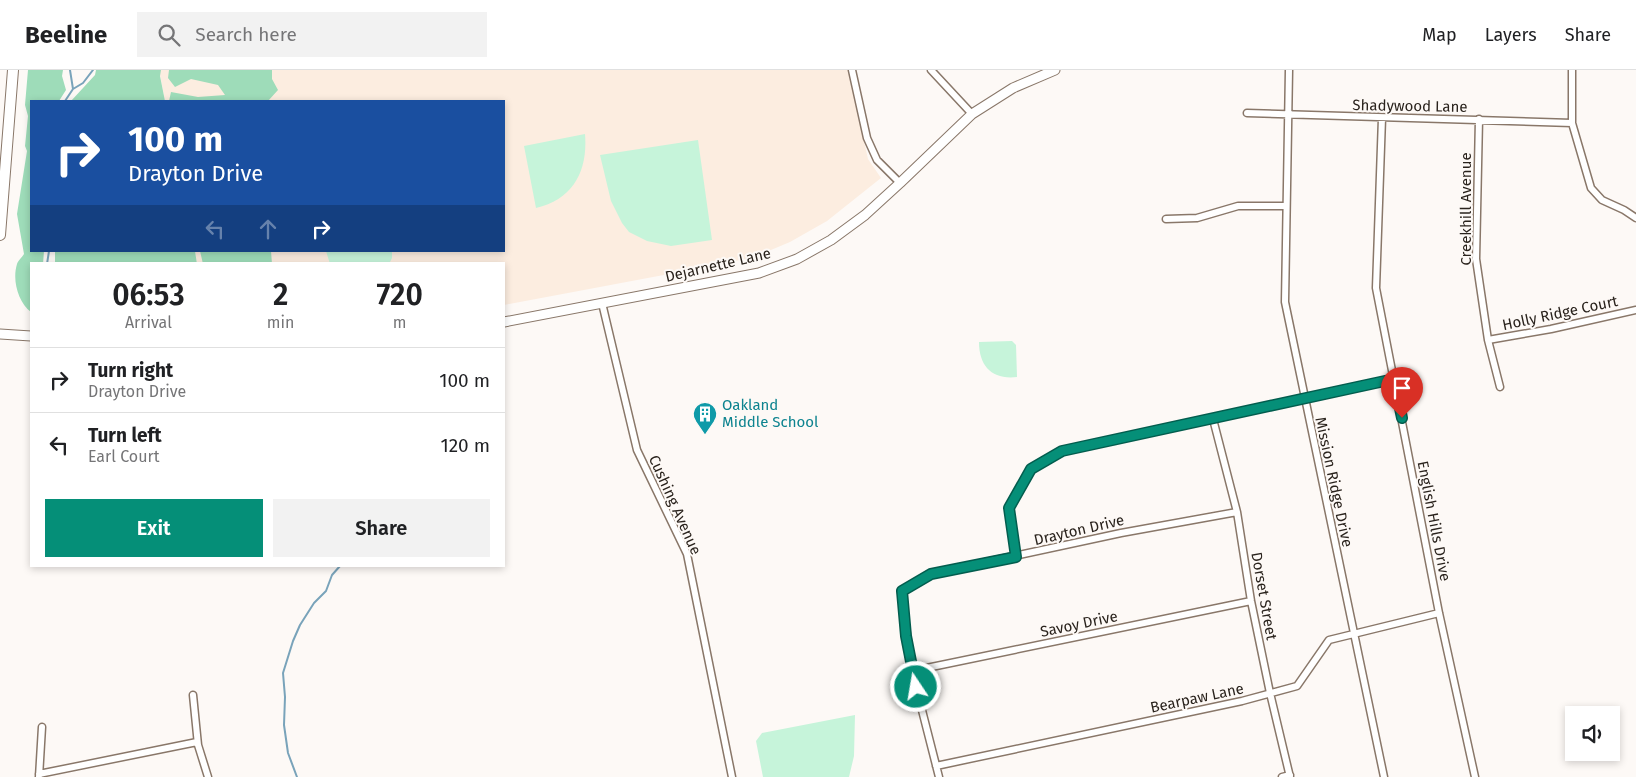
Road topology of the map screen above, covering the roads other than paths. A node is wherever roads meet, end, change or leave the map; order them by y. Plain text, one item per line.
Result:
1 (13, 70) edge
2 (852, 70) edge
3 (931, 70) edge
4 (1055, 70) edge
5 (1290, 70) edge
6 (1572, 70) edge
7 (1246, 113) dead end
8 (972, 114) junction
9 (1288, 115) junction
10 (1382, 118) junction
11 (1479, 119) junction
12 (1572, 123) junction
13 (900, 183) junction
14 (1286, 206) junction
15 (1636, 218) edge
16 (1166, 219) dead end
17 (0, 235) edge
18 (602, 303) junction
19 (1636, 310) edge
20 (505, 322) edge
21 (0, 334) edge
22 (30, 336) edge
23 (1488, 340) junction
24 (1394, 379) junction
25 (1500, 388) dead end
26 (1304, 399) junction
27 (1213, 419) junction
28 (1237, 512) junction
29 (1016, 557) junction
30 (1251, 601) junction
31 (1439, 613) junction
32 (1354, 634) junction
33 (912, 671) junction
34 (1270, 693) junction
35 (193, 695) dead end
36 (42, 727) dead end
37 (198, 742) junction
38 (936, 766) junction
39 (39, 776) edge
40 (1290, 776) edge
41 (208, 777) edge
42 (732, 777) edge
43 (939, 777) edge
44 (1282, 777) edge
45 (1384, 777) edge
46 (1475, 777) edge

1 - 17 main road
2 - 13 street
3 - 8 street
4 - 8 main road, Dejarnette Lane
5 - 9 street, Mission Ridge Drive
6 - 12 street
7 - 9 street, Shadywood Lane
8 - 13 main road, Dejarnette Lane
9 - 10 street, Shadywood Lane
9 - 14 street, Mission Ridge Drive
10 - 11 street, Shadywood Lane
10 - 24 street, English Hills Drive
11 - 12 street, Shadywood Lane
11 - 23 street, Creekhill Avenue
12 - 15 street
13 - 18 main road, Dejarnette Lane
14 - 16 street
14 - 26 street, Mission Ridge Drive
18 - 20 main road, Dejarnette Lane
18 - 42 street, Cushing Avenue
19 - 23 street, Holly Ridge Court
21 - 22 main road
23 - 25 street, Creekhill Avenue
24 - 26 street
24 - 31 street, English Hills Drive
26 - 27 street
26 - 32 street, Mission Ridge Drive
27 - 28 street, Dorset Street
27 - 29 street
28 - 29 street, Drayton Drive
28 - 30 street, Dorset Street
29 - 33 street, Drayton Drive
30 - 33 street, Savoy Drive
30 - 34 street, Dorset Street
31 - 32 street, Bearpaw Lane
31 - 46 street, English Hills Drive
32 - 34 street, Bearpaw Lane
32 - 45 street, Mission Ridge Drive
33 - 38 street
34 - 38 street, Bearpaw Lane
34 - 40 street, Dorset Street
35 - 37 street
36 - 39 street
37 - 39 street
37 - 41 street
38 - 43 street
40 - 44 street

